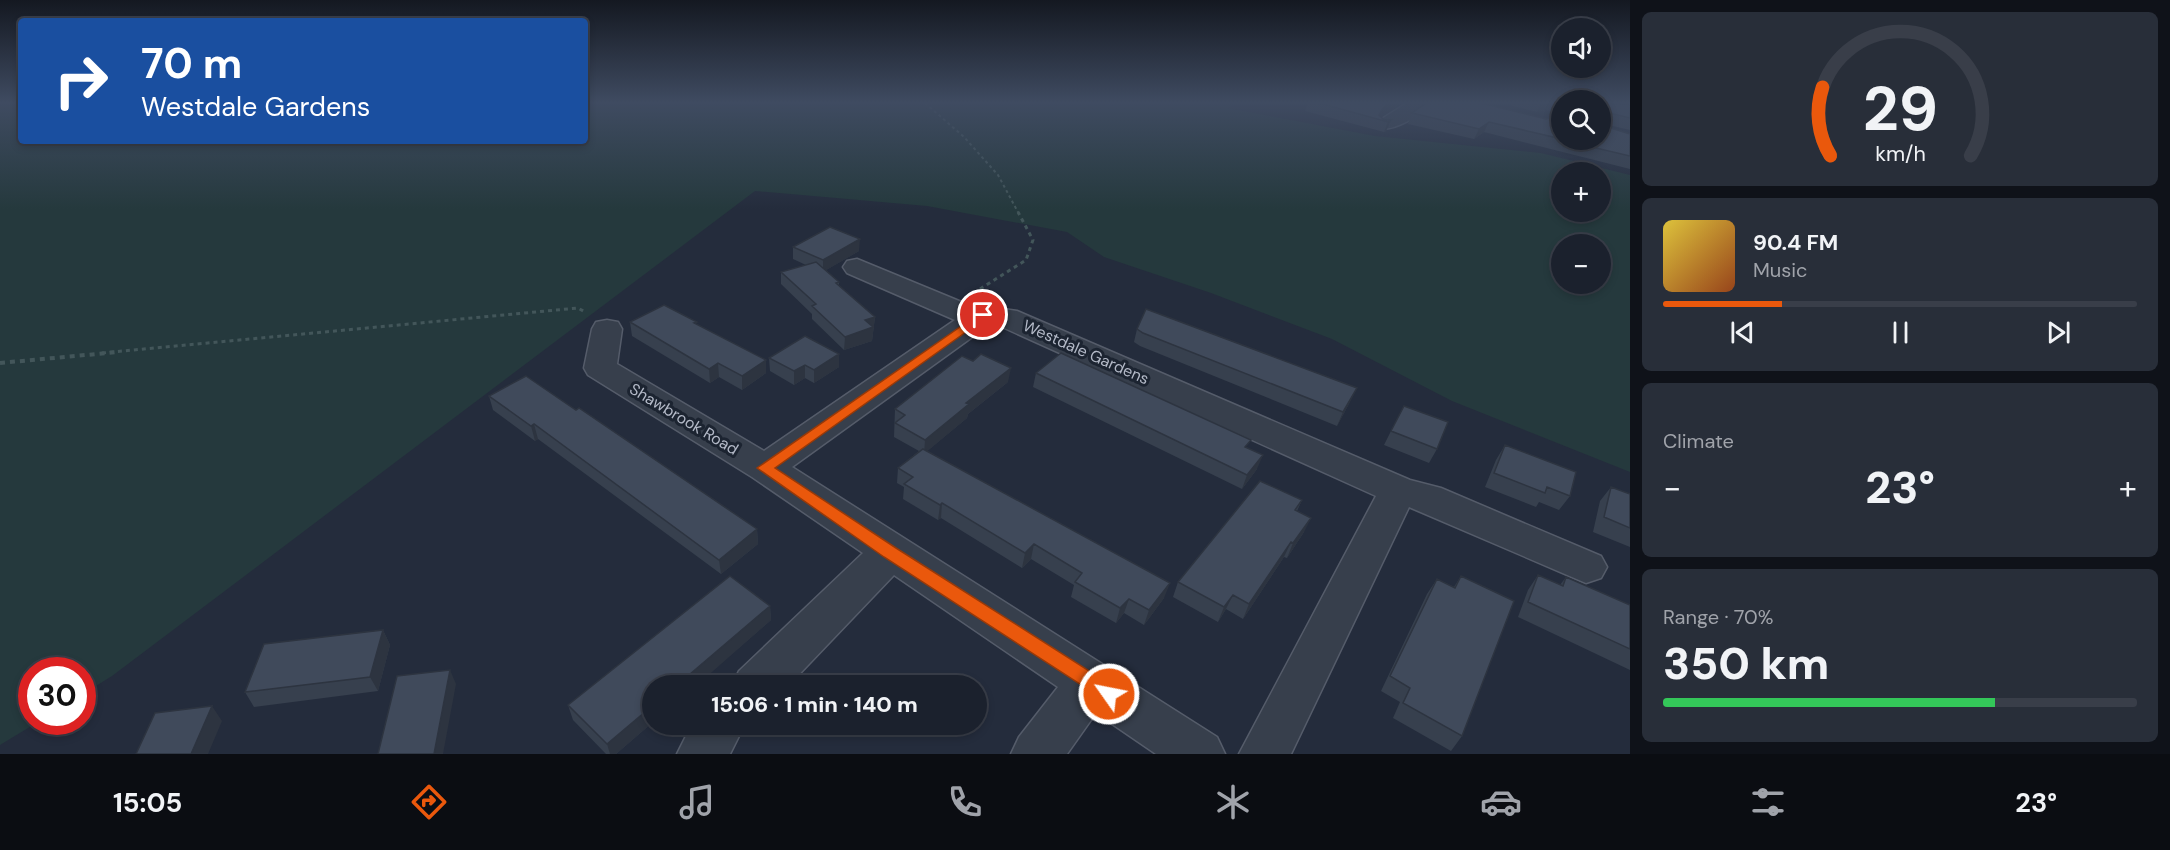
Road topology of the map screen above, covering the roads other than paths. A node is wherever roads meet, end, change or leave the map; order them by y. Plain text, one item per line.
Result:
1 (857, 267) dead end
2 (980, 317) junction
3 (607, 329) road end
4 (765, 468) junction
5 (1398, 490) junction
6 (890, 553) junction
7 (1586, 567) dead end
8 (767, 675) edge
9 (1091, 682) junction
10 (714, 735) edge
11 (703, 754) edge
12 (1037, 754) edge
13 (1199, 754) edge
14 (1264, 754) edge

1 - 2 street, Westdale Gardens
2 - 4 street
2 - 5 street, Westdale Gardens
3 - 4 street, Shawbrook Road
4 - 6 street, Shawbrook Road
5 - 7 street, Westdale Gardens
5 - 14 street
6 - 8 street
6 - 9 street, Shawbrook Road
9 - 12 street
9 - 13 street, Shawbrook Road
10 - 11 street

